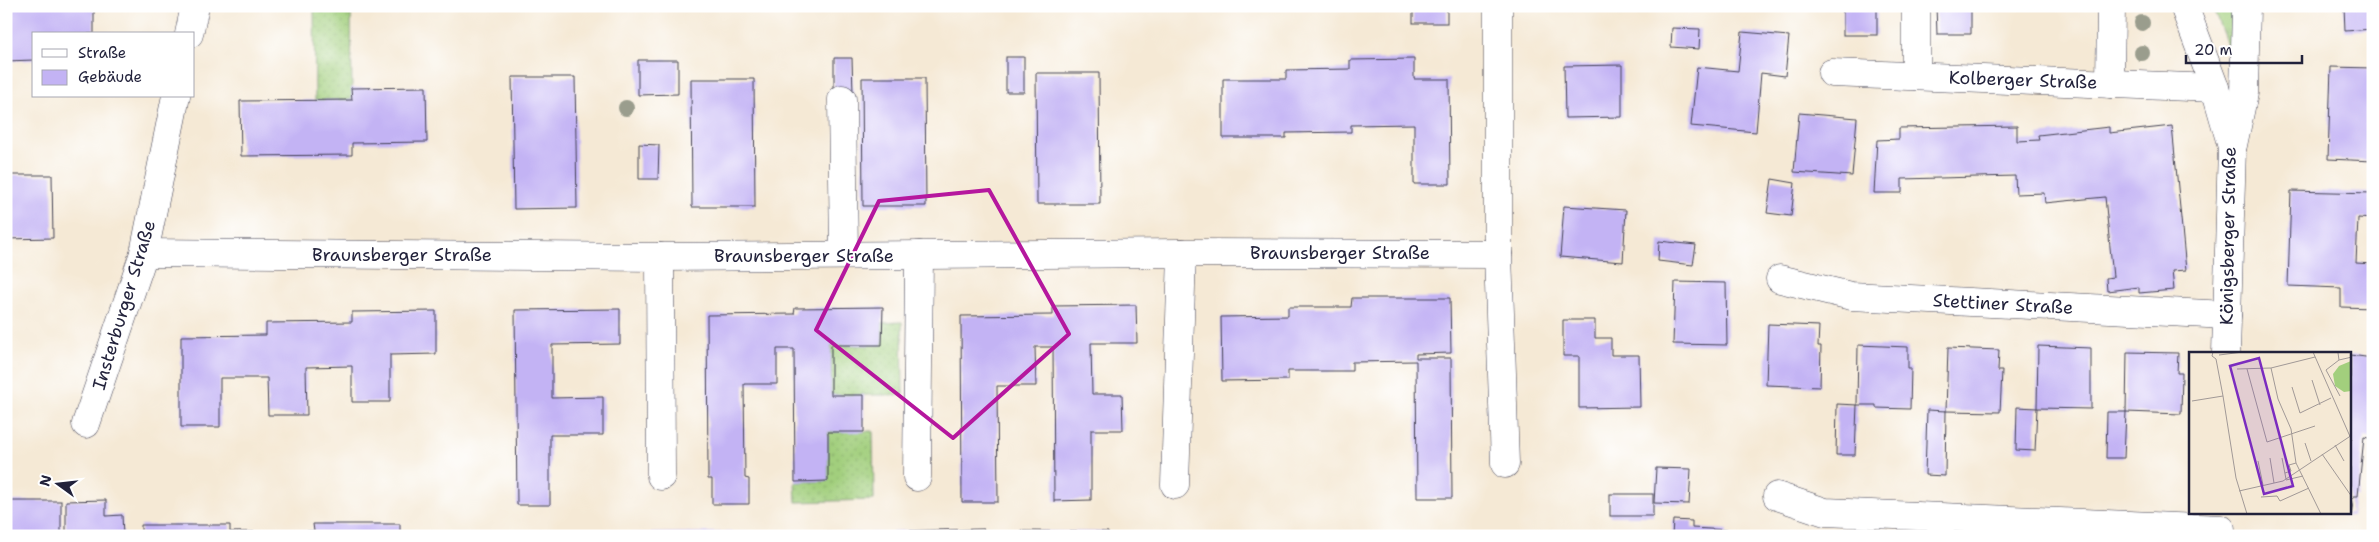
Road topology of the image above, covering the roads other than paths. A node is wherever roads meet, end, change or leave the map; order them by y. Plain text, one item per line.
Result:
1 (195, 6) edge
2 (1498, 6) edge
3 (1916, 6) edge
4 (2111, 6) edge
5 (2184, 6) edge
6 (2246, 6) edge
7 (189, 32) edge
8 (1832, 73) dead end
9 (1916, 76) junction
10 (2110, 84) junction
11 (2215, 88) junction
12 (176, 98) edge
13 (842, 99) dead end
14 (2232, 147) junction
15 (144, 253) junction
16 (1182, 253) junction
17 (1498, 254) junction
18 (844, 255) junction
19 (919, 255) junction
20 (660, 257) junction
21 (1780, 279) dead end
22 (2227, 315) junction
23 (2226, 352) edge
24 (86, 424) dead end
25 (1505, 464) dead end
26 (660, 476) dead end
27 (917, 477) dead end
28 (1175, 484) dead end
29 (1777, 496) dead end
30 (2221, 526) edge

1 - 7 street
2 - 17 street
3 - 9 street
4 - 10 street
5 - 11 street, Königsberger Straße
6 - 14 street
8 - 9 street, Kolberger Straße
9 - 10 street, Kolberger Straße
10 - 11 street, Kolberger Straße
11 - 14 street, Königsberger Straße
12 - 15 street, Insterburger Straße
13 - 18 street
14 - 22 street, Königsberger Straße
15 - 20 street, Braunsberger Straße
15 - 24 street, Insterburger Straße
16 - 17 street, Braunsberger Straße
16 - 19 street, Braunsberger Straße
16 - 28 street
17 - 25 street
18 - 19 street, Braunsberger Straße
18 - 20 street, Braunsberger Straße
19 - 27 street, Braunsberger Straße
20 - 26 street
21 - 22 street, Stettiner Straße
22 - 23 street, Königsberger Straße
29 - 30 street

